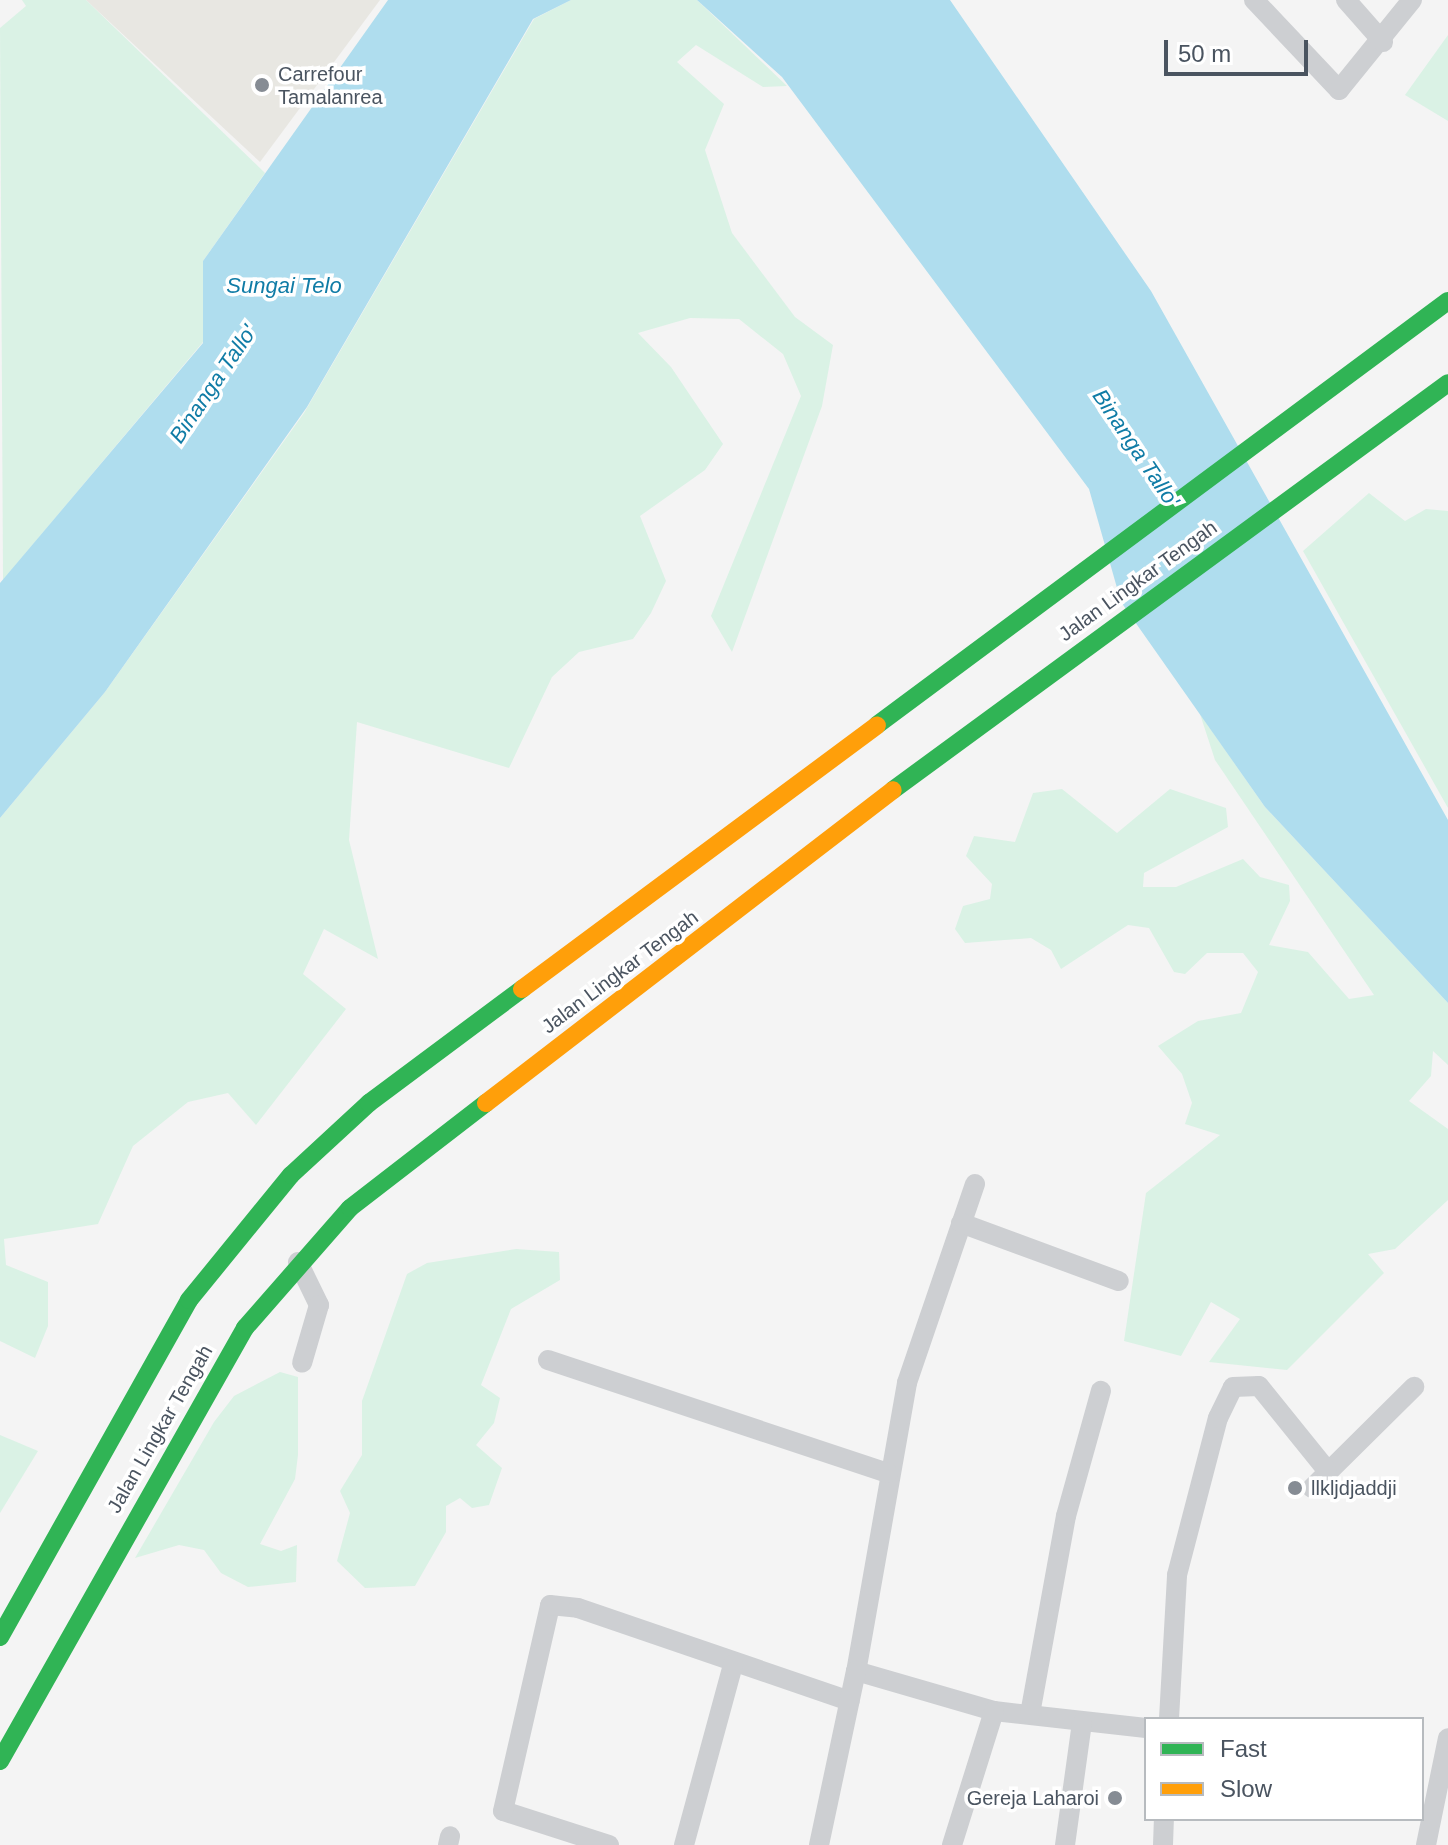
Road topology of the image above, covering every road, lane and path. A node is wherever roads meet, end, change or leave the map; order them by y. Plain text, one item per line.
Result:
1 (1254, 0) edge
2 (1346, 0) edge
3 (1412, 0) edge
4 (1383, 42) junction
5 (1448, 301) edge
6 (1448, 383) edge
7 (975, 1184) dead end
8 (961, 1223) junction
9 (298, 1262) junction
10 (1119, 1281) dead end
11 (548, 1360) dead end
12 (302, 1363) dead end
13 (1414, 1387) dead end
14 (1101, 1391) dead end
15 (1326, 1469) junction
16 (888, 1473) junction
17 (1312, 1488) dead end
18 (0, 1637) edge
19 (733, 1665) junction
20 (856, 1671) junction
21 (850, 1701) junction
22 (994, 1711) junction
23 (1030, 1714) junction
24 (1169, 1717) edge
25 (1082, 1723) junction
26 (1144, 1728) edge
27 (1448, 1738) edge
28 (0, 1761) edge
29 (1164, 1821) edge
30 (609, 1845) edge
31 (684, 1845) edge
32 (819, 1845) edge
33 (952, 1845) edge
34 (1065, 1845) edge
35 (1163, 1845) edge
36 (1426, 1845) edge

1 - 4 street
2 - 4 street
3 - 4 street
5 - 18 main road, Jalan Lingkar Tengah
6 - 9 main road, Jalan Lingkar Tengah
7 - 8 street
8 - 10 street
8 - 16 street
9 - 12 street
9 - 28 main road, Jalan Lingkar Tengah
11 - 16 street
13 - 15 street
14 - 23 street
15 - 17 street
15 - 24 street
16 - 20 street
19 - 21 street
19 - 30 street
19 - 31 street
20 - 21 street
20 - 22 street
21 - 32 street
22 - 23 street
22 - 33 street
23 - 25 street
25 - 26 street
25 - 34 street
27 - 36 street
29 - 35 street

